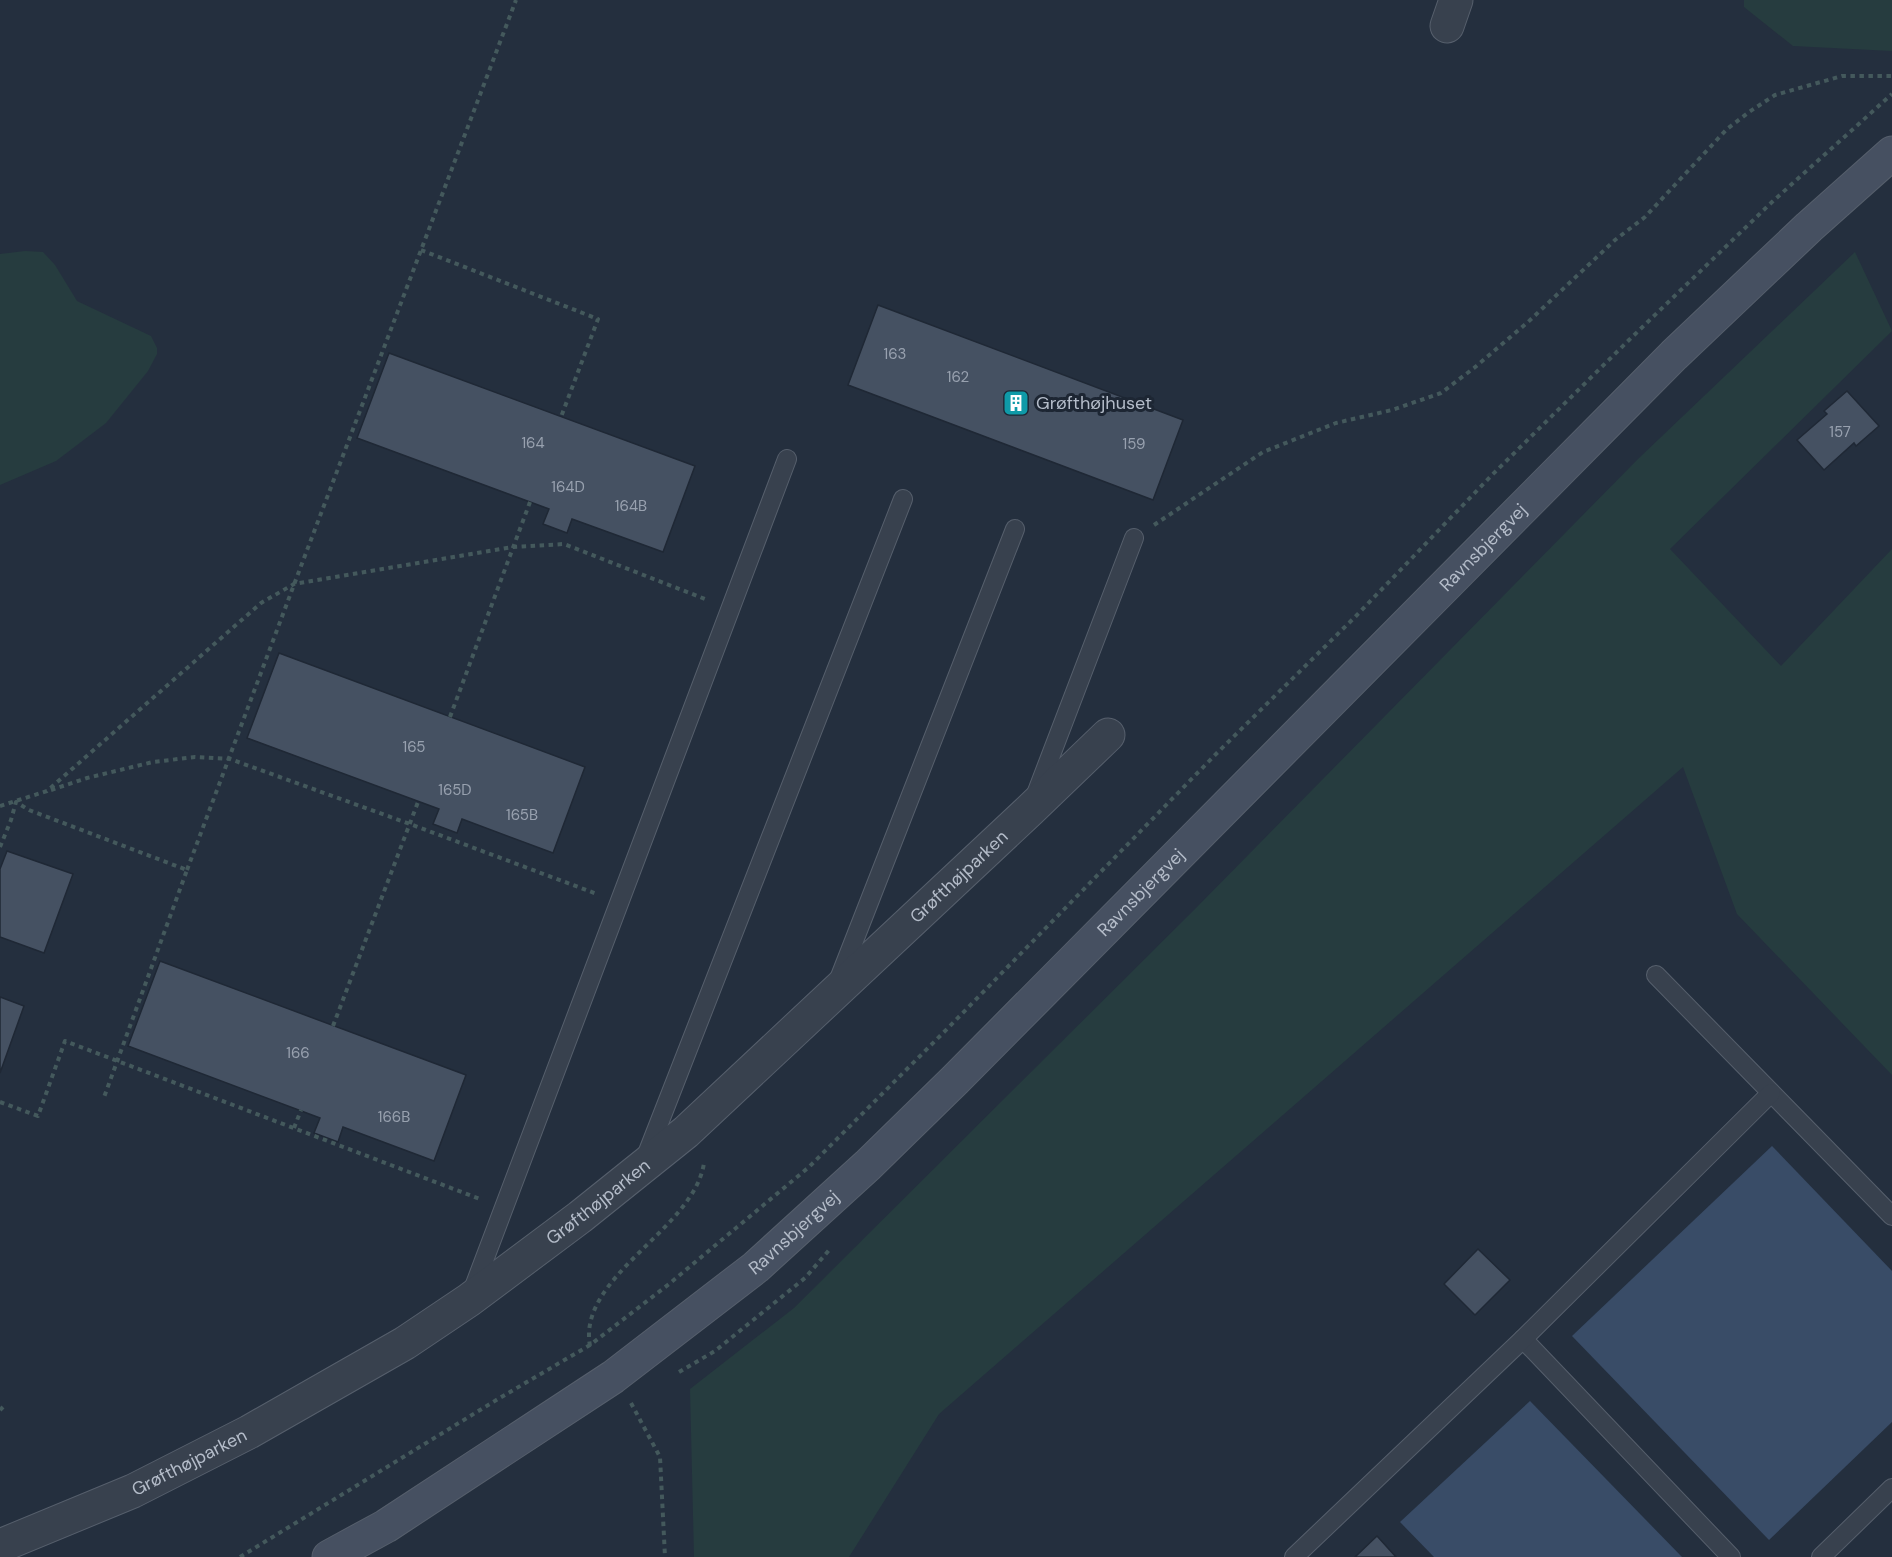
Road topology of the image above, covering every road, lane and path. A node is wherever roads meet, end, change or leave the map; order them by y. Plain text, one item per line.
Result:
1 (516, 0) edge
2 (1892, 75) edge
3 (1892, 94) edge
4 (1892, 153) edge
5 (421, 250) junction
6 (561, 417) dead end
7 (788, 459) dead end
8 (903, 499) dead end
9 (530, 502) dead end
10 (1015, 529) dead end
11 (1134, 538) joint
12 (513, 547) junction
13 (294, 584) junction
14 (730, 609) junction
15 (450, 717) dead end
16 (1108, 735) dead end
17 (230, 759) junction
18 (47, 791) junction
19 (16, 802) junction
20 (418, 802) dead end
21 (0, 806) edge
22 (1030, 810) junction
23 (410, 824) junction
24 (0, 847) edge
25 (187, 870) junction
26 (619, 903) junction
27 (1656, 975) dead end
28 (833, 995) junction
29 (333, 1026) dead end
30 (117, 1060) junction
31 (1771, 1093) junction
32 (103, 1100) dead end
33 (0, 1102) edge
34 (301, 1110) dead end
35 (294, 1128) junction
36 (686, 1132) junction
37 (641, 1169) junction
38 (504, 1208) junction
39 (1892, 1215) edge
40 (805, 1278) dead end
41 (469, 1300) junction
42 (1523, 1339) junction
43 (590, 1346) junction
44 (715, 1351) dead end
45 (613, 1377) junction
46 (1892, 1488) edge
47 (0, 1546) edge
48 (240, 1557) edge
49 (329, 1557) edge
50 (665, 1557) edge
51 (1294, 1557) edge
52 (1731, 1557) edge
53 (1821, 1557) edge

1 - 5 path
2 - 11 path
3 - 43 path
4 - 45 street, Ravnsbjergvej
5 - 6 path
5 - 13 path
7 - 14 lane
8 - 37 lane
9 - 12 path
10 - 28 lane
11 - 22 lane
12 - 13 path
12 - 14 path
12 - 15 path
13 - 17 path
13 - 18 path
14 - 26 lane
16 - 22 street, Grøfthøjparken
17 - 18 path
17 - 23 path
17 - 25 path
18 - 19 path
19 - 21 path
19 - 24 path
19 - 25 path
20 - 23 path
22 - 28 street, Grøfthøjparken
23 - 26 path
23 - 29 path
25 - 30 path
26 - 38 lane
27 - 31 lane
28 - 36 street, Grøfthøjparken
30 - 32 path
30 - 33 path
30 - 35 path
31 - 39 lane
31 - 42 lane
34 - 35 path
35 - 38 path
36 - 37 street, Grøfthøjparken
36 - 43 path
37 - 41 street, Grøfthøjparken
38 - 41 lane
40 - 44 path
41 - 47 street, Grøfthøjparken
42 - 51 lane
42 - 52 lane
43 - 45 path
43 - 48 path
45 - 49 street, Ravnsbjergvej
45 - 50 path
46 - 53 lane

